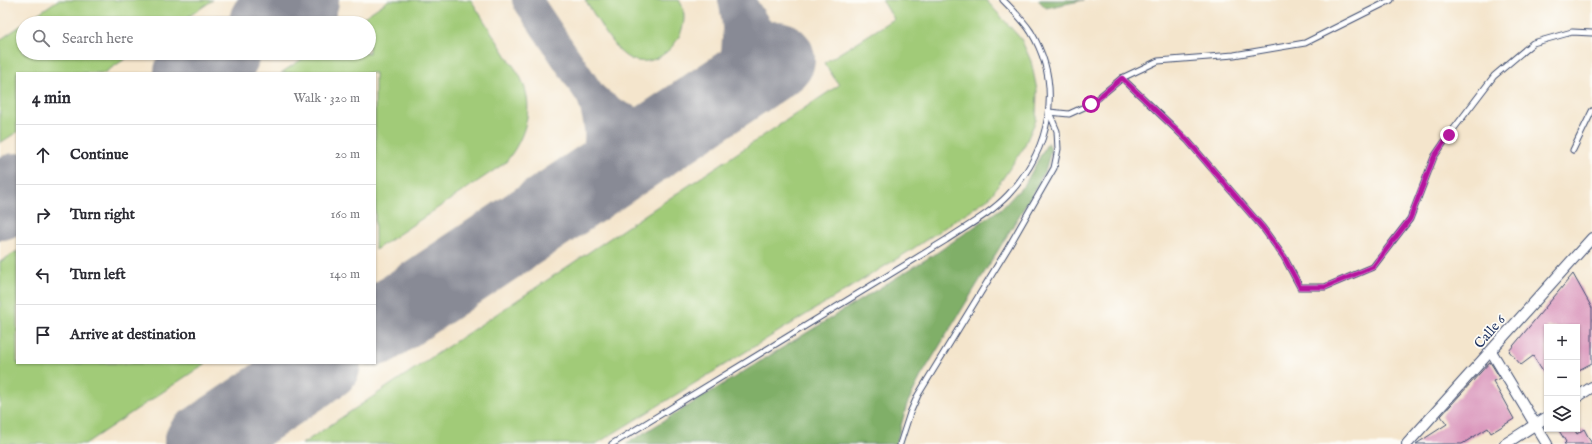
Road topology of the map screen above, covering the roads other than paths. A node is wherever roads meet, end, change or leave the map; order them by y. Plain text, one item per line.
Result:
1 (1004, 0) edge
2 (1391, 0) edge
3 (1592, 33) edge
4 (1122, 78) junction
5 (1592, 111) edge
6 (1049, 112) junction
7 (1573, 150) dead end
8 (1592, 238) edge
9 (1491, 351) junction
10 (1592, 387) edge
11 (1578, 396) edge
12 (1544, 419) edge
13 (1535, 425) junction
14 (612, 444) edge
15 (900, 444) edge
16 (1408, 444) edge
17 (1505, 444) edge
18 (1547, 444) edge

1 - 6 lane
2 - 4 lane
3 - 4 lane
4 - 6 lane
5 - 7 lane
6 - 14 lane
6 - 15 lane
8 - 9 street, Calle 6
9 - 13 street
9 - 16 street, Calle 6
10 - 11 street
12 - 13 street
13 - 17 street
13 - 18 street

